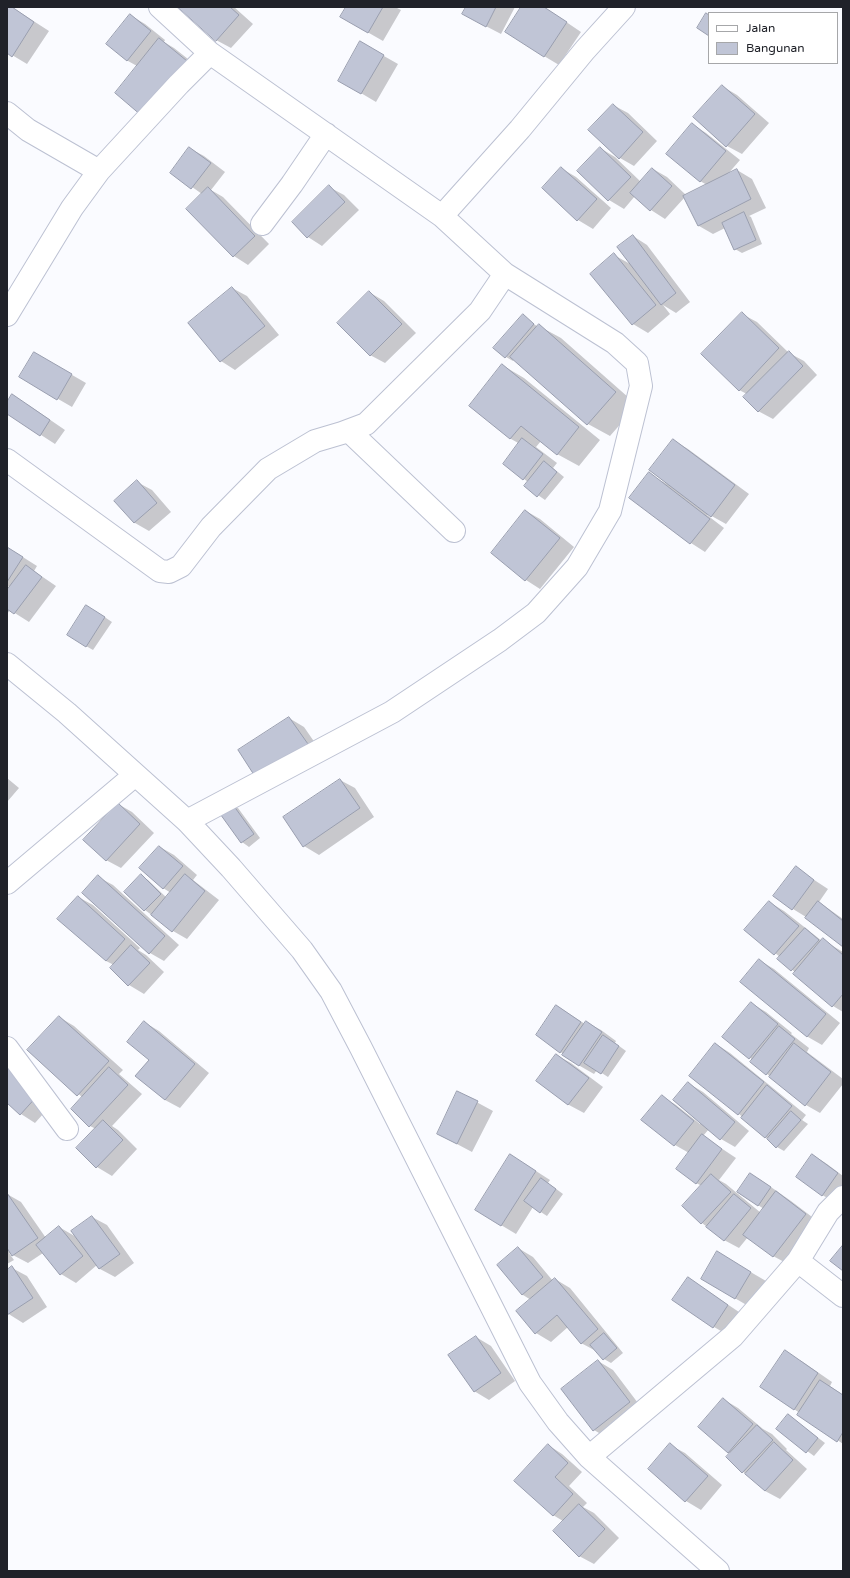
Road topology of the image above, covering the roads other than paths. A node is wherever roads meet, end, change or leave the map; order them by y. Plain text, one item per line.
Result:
1 (160, 7) edge
2 (624, 7) edge
3 (210, 53) junction
4 (7, 114) edge
5 (326, 134) junction
6 (100, 171) junction
7 (442, 216) junction
8 (262, 224) dead end
9 (505, 274) junction
10 (7, 315) edge
11 (349, 431) junction
12 (7, 460) edge
13 (454, 531) dead end
14 (7, 664) edge
15 (135, 775) junction
16 (187, 821) junction
17 (7, 883) edge
18 (7, 1048) edge
19 (67, 1129) dead end
20 (843, 1196) edge
21 (798, 1261) junction
22 (843, 1296) edge
23 (589, 1457) junction
24 (718, 1571) edge

1 - 3 street
2 - 7 street
3 - 5 street
3 - 6 street
4 - 6 street
5 - 7 street
5 - 8 street
6 - 10 street
7 - 9 street
9 - 11 street
9 - 16 street
11 - 12 street
11 - 13 street
14 - 15 street
15 - 16 street
15 - 17 street
16 - 23 street
18 - 19 street
20 - 21 street
21 - 22 street
21 - 23 street
23 - 24 street

